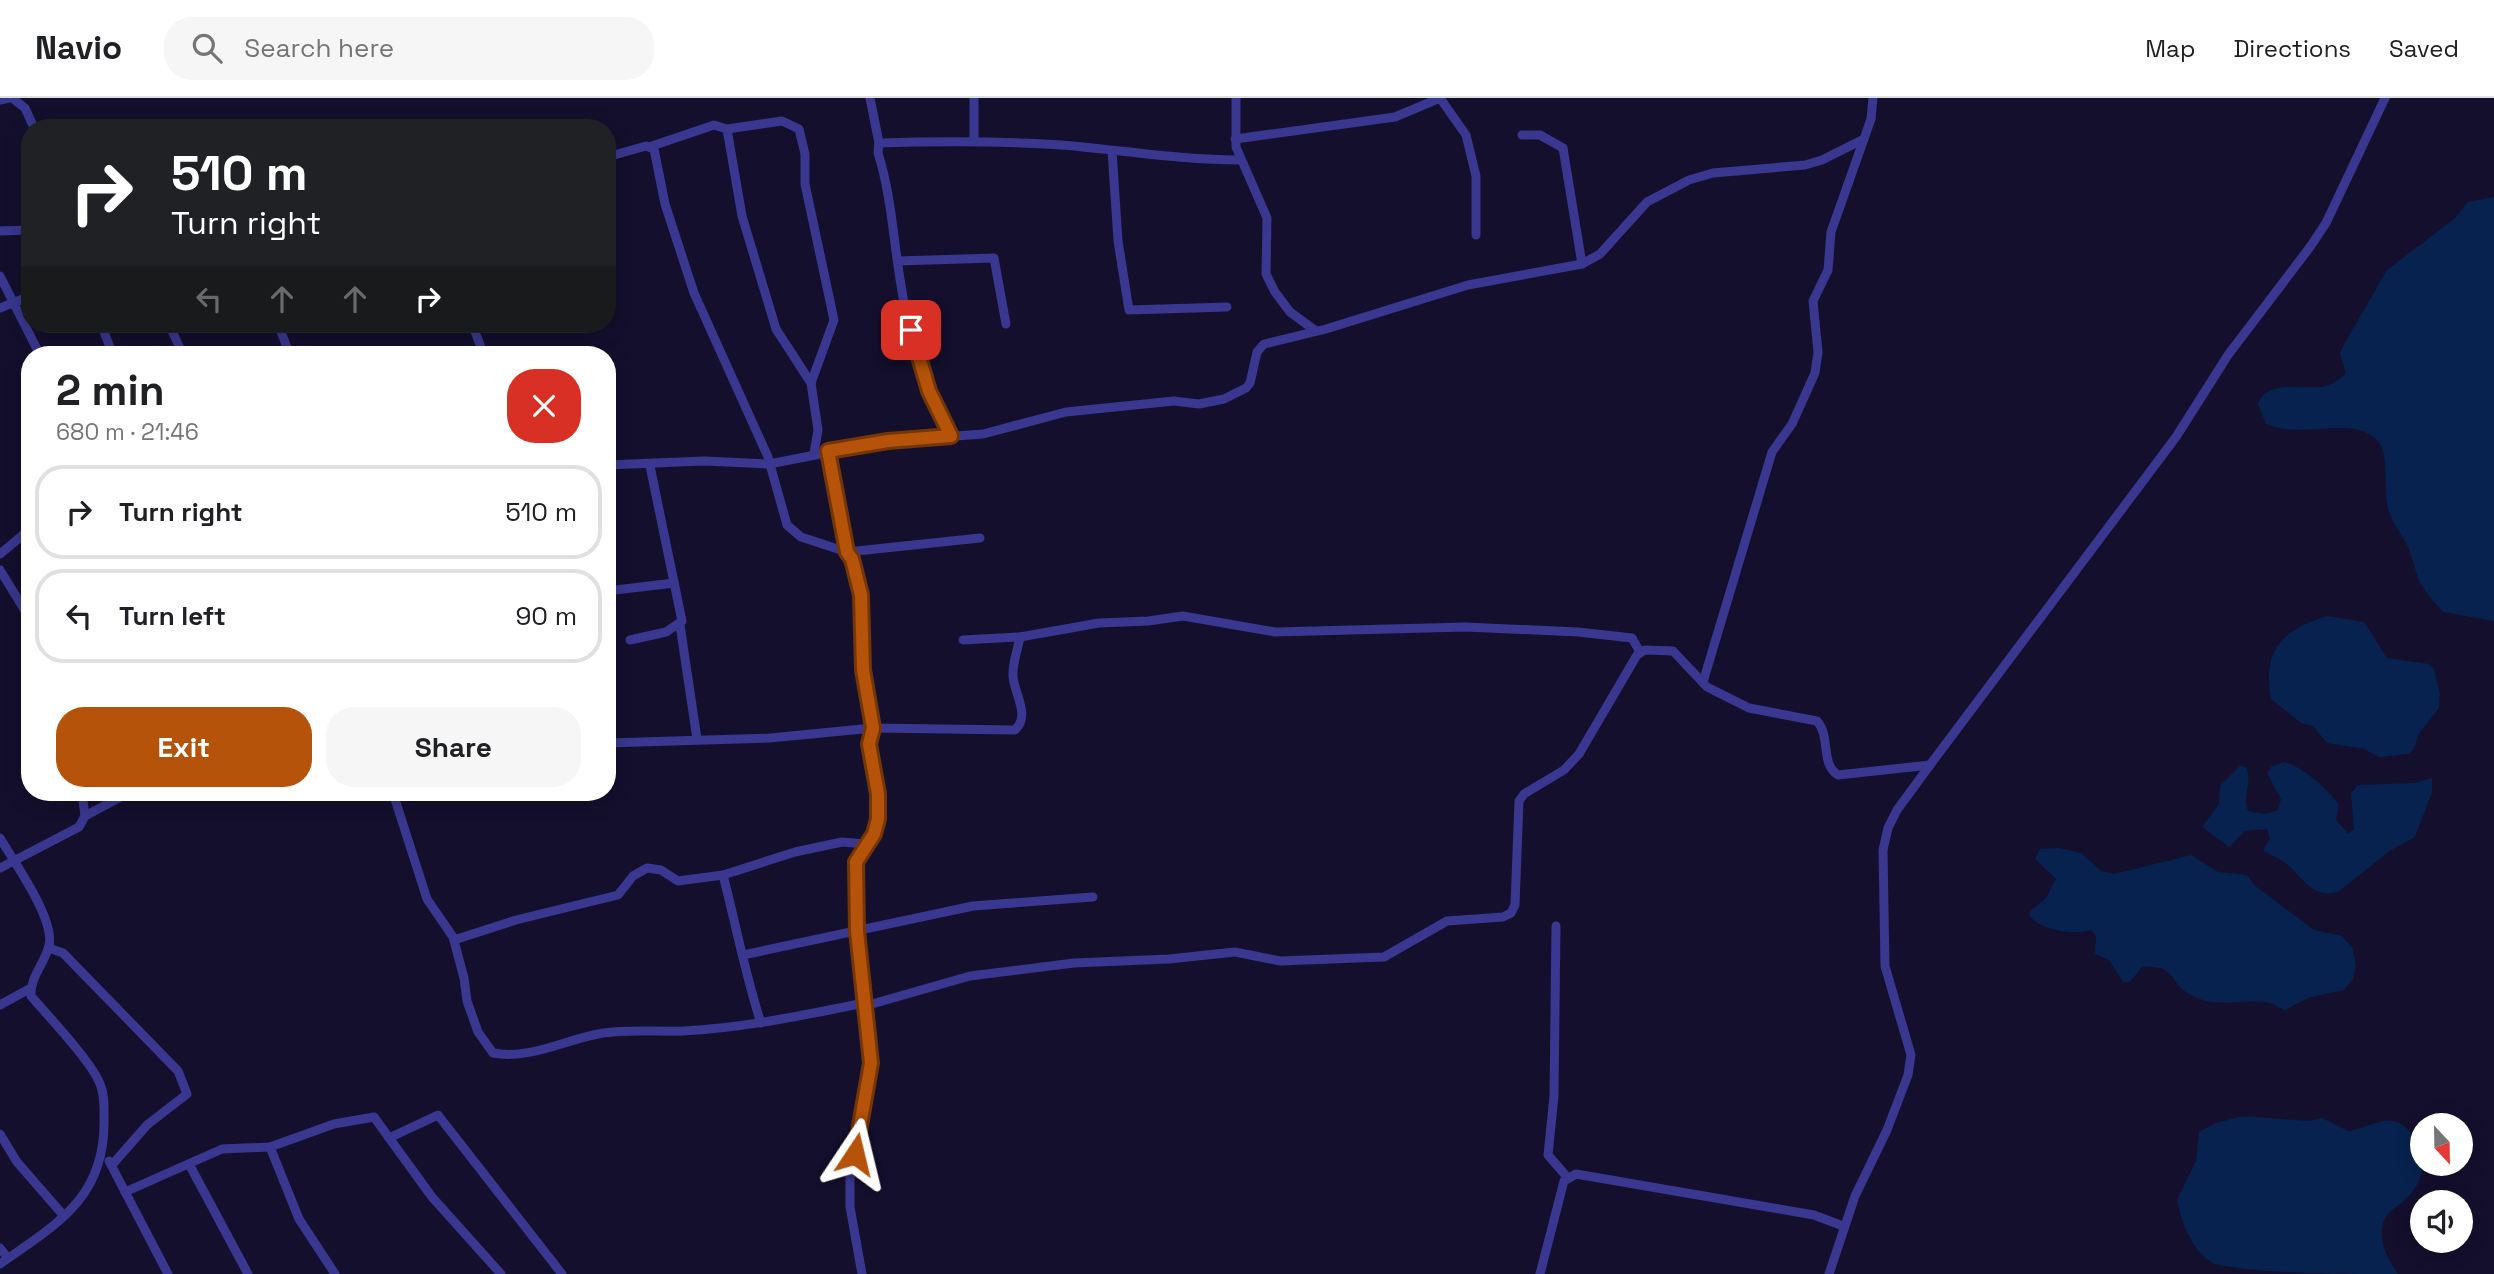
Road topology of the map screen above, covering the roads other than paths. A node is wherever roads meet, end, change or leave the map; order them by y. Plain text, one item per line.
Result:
1 (11, 98) edge
2 (870, 98) edge
3 (974, 98) edge
4 (1236, 98) edge
5 (1440, 98) edge
6 (1873, 98) edge
7 (2385, 98) edge
8 (0, 100) edge
9 (30, 119) edge
10 (727, 129) junction
11 (1522, 135) dead end
12 (974, 139) junction
13 (1235, 139) junction
14 (1862, 140) junction
15 (879, 143) junction
16 (652, 146) junction
17 (1112, 151) junction
18 (616, 155) edge
19 (1240, 160) junction
20 (21, 230) edge
21 (0, 231) edge
22 (1476, 235) dead end
23 (898, 261) junction
24 (1582, 264) junction
25 (0, 276) edge
26 (21, 300) edge
27 (12, 303) junction
28 (1227, 307) dead end
29 (0, 308) edge
30 (21, 320) edge
31 (1006, 324) dead end
32 (1316, 331) junction
33 (811, 383) junction
34 (951, 436) junction
35 (828, 451) junction
36 (814, 453) junction
37 (769, 464) junction
38 (616, 465) edge
39 (650, 466) junction
40 (21, 536) edge
41 (980, 538) dead end
42 (847, 552) junction
43 (0, 554) edge
44 (0, 570) edge
45 (674, 583) junction
46 (616, 590) edge
47 (21, 604) edge
48 (680, 625) junction
49 (1020, 637) junction
50 (630, 640) dead end
51 (962, 640) dead end
52 (1640, 652) junction
53 (1703, 682) junction
54 (873, 728) junction
55 (697, 738) junction
56 (616, 742) edge
57 (1930, 765) junction
58 (83, 801) edge
59 (113, 801) edge
60 (396, 801) edge
61 (85, 816) junction
62 (0, 838) edge
63 (865, 844) junction
64 (13, 861) junction
65 (0, 868) edge
66 (723, 875) junction
67 (1093, 897) dead end
68 (1556, 926) dead end
69 (857, 931) junction
70 (454, 940) junction
71 (49, 948) junction
72 (743, 955) junction
73 (30, 988) junction
74 (864, 1004) junction
75 (0, 1005) edge
76 (761, 1023) junction
77 (0, 1134) edge
78 (389, 1138) junction
79 (270, 1147) junction
80 (103, 1149) junction
81 (189, 1164) junction
82 (111, 1165) junction
83 (1567, 1177) junction
84 (125, 1192) junction
85 (64, 1216) junction
86 (1843, 1226) junction
87 (0, 1248) edge
88 (4, 1261) edge
89 (168, 1274) edge
90 (248, 1274) edge
91 (335, 1274) edge
92 (501, 1274) edge
93 (562, 1274) edge
94 (862, 1274) edge
95 (1540, 1274) edge
96 (1829, 1274) edge

1 - 8 street
1 - 9 street
2 - 15 street
3 - 12 street
4 - 13 street
5 - 13 street
5 - 22 street
6 - 14 street
7 - 57 street
10 - 16 street
10 - 33 street
10 - 33 street
11 - 24 street
12 - 15 street
12 - 17 street
13 - 19 street
14 - 24 street
14 - 53 street
15 - 23 street
16 - 18 street
16 - 37 street
17 - 19 street
17 - 28 street
19 - 32 street
20 - 21 street
23 - 31 street
23 - 34 street
24 - 32 street
25 - 27 street
26 - 27 street
27 - 29 street
27 - 30 street
32 - 34 street
33 - 36 street
34 - 35 street
35 - 36 street
35 - 42 street
36 - 37 street
37 - 39 street
37 - 42 street
38 - 39 street
39 - 45 street
40 - 43 street
41 - 42 street
42 - 54 street
44 - 47 street
45 - 46 street
45 - 48 street
48 - 50 street
48 - 55 street
49 - 51 street
49 - 52 street
49 - 54 street
52 - 53 street
52 - 74 street
53 - 57 street
54 - 55 street
54 - 63 street
55 - 56 street
57 - 86 street
58 - 61 street
59 - 61 street
60 - 70 street
61 - 64 street
62 - 64 street
63 - 66 street
63 - 69 street
64 - 65 street
64 - 71 street
66 - 70 street
66 - 72 street
67 - 69 street
68 - 83 street
69 - 72 street
69 - 74 street
70 - 76 street
71 - 73 street
71 - 82 street
72 - 76 street
73 - 75 street
73 - 80 street
74 - 76 street
74 - 94 street
77 - 85 street
78 - 79 street
78 - 92 street
78 - 93 street
79 - 81 street
79 - 91 street
80 - 82 street
80 - 85 street
81 - 84 street
81 - 90 street
82 - 84 street
83 - 86 street
83 - 95 street
84 - 89 street
85 - 88 street
86 - 96 street
87 - 88 street

